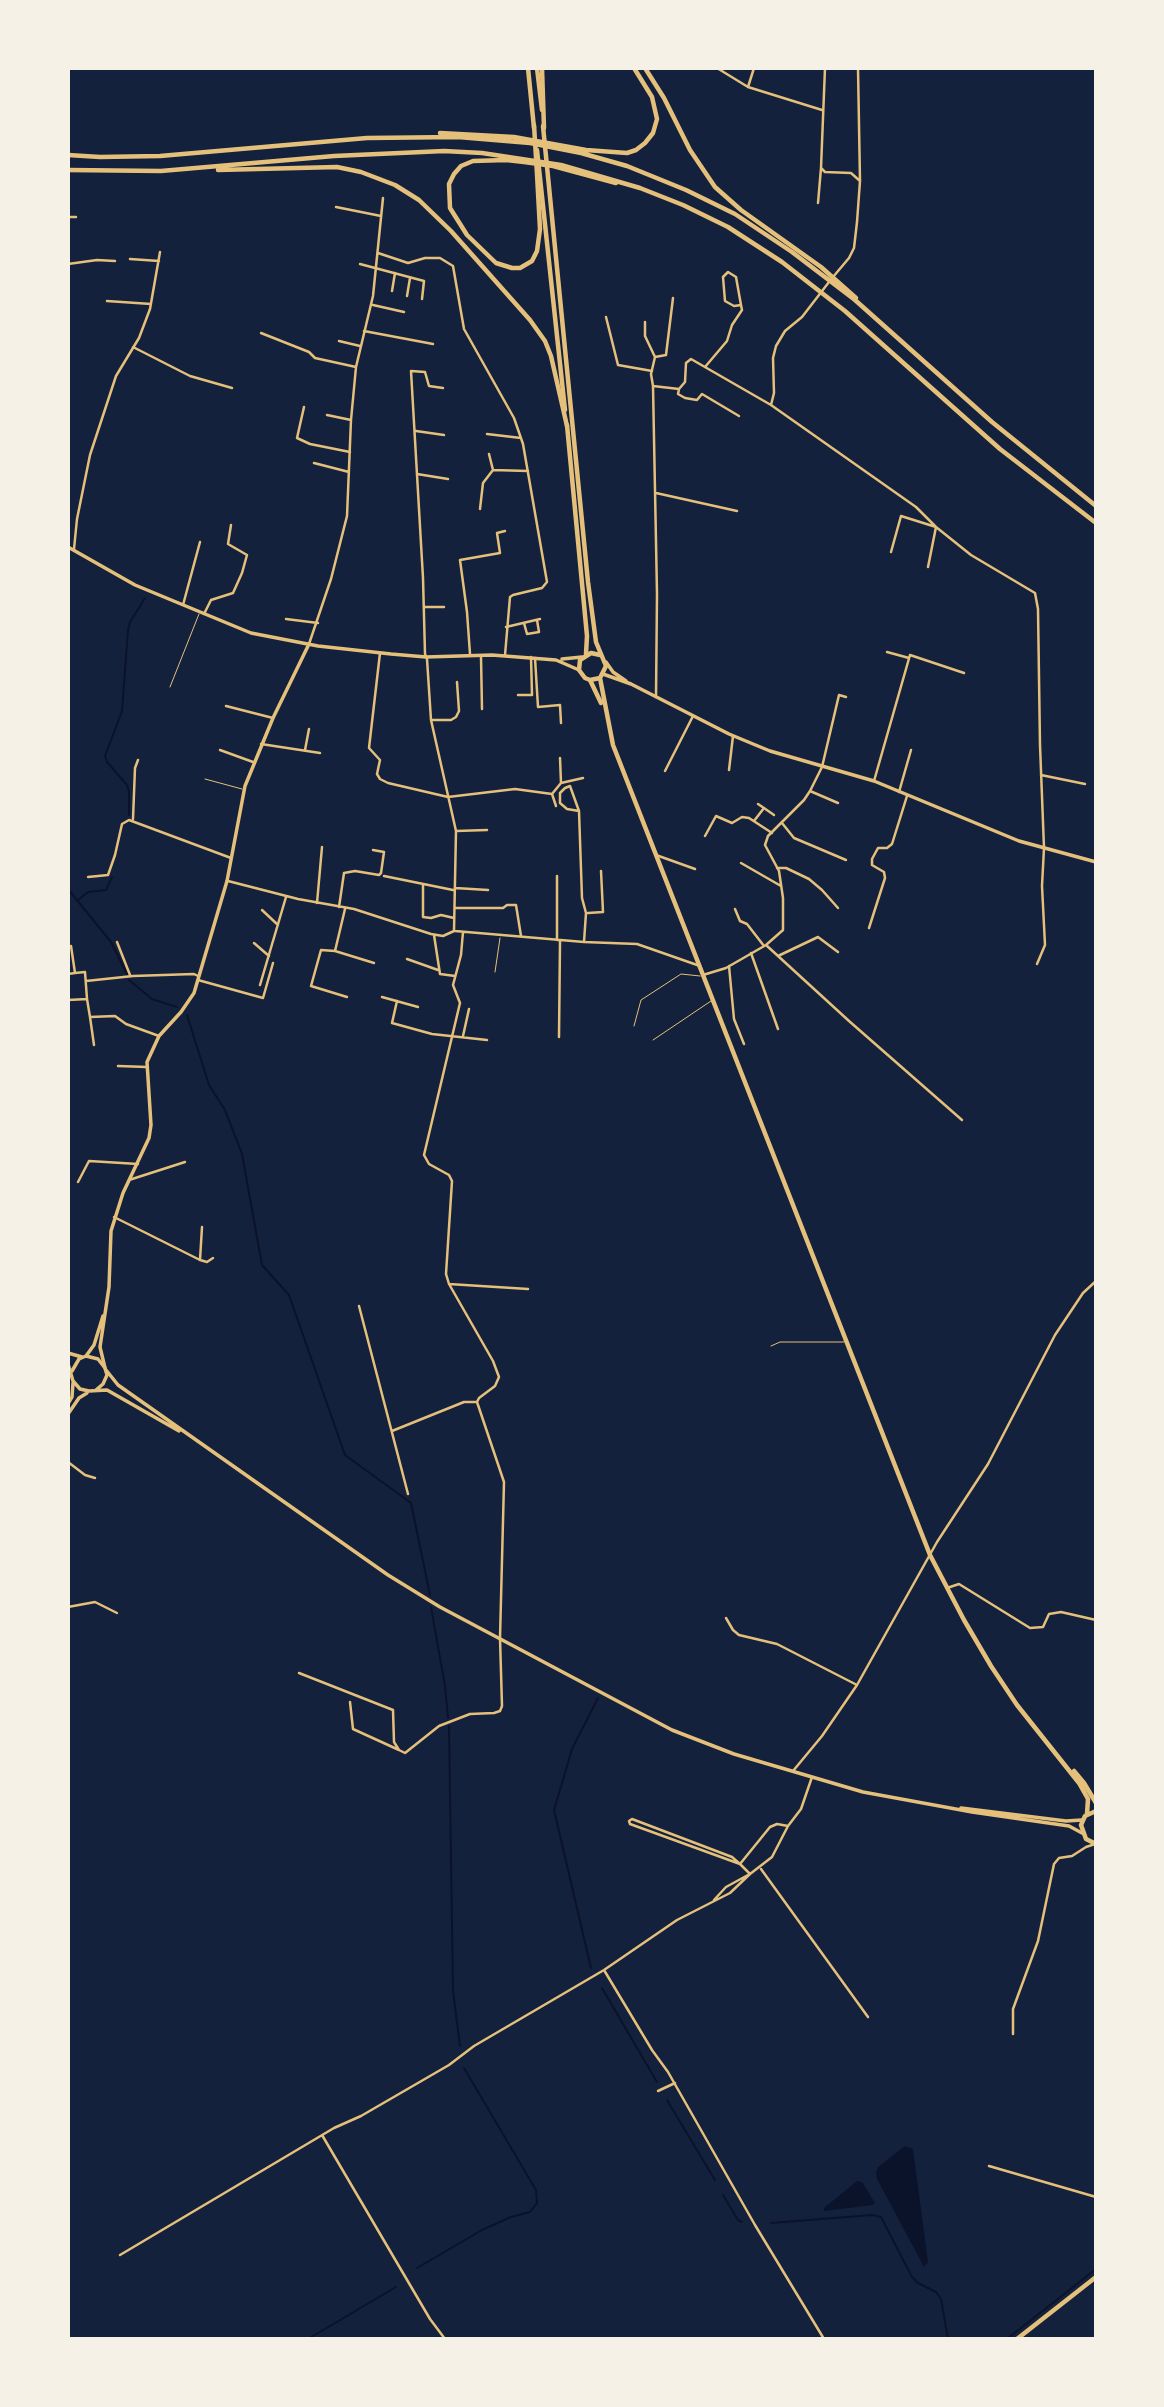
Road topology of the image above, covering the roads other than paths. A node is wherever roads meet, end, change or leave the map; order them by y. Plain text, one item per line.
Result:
1 (528, 68) edge
2 (539, 68) edge
3 (634, 68) edge
4 (645, 68) edge
5 (717, 68) edge
6 (754, 68) edge
7 (825, 68) edge
8 (858, 68) edge
9 (748, 87) junction
10 (823, 110) junction
11 (367, 138) junction
12 (68, 155) edge
13 (821, 168) junction
14 (68, 170) edge
15 (161, 171) junction
16 (539, 174) junction
17 (860, 181) junction
18 (383, 198) dead end
19 (670, 200) junction
20 (818, 203) dead end
21 (336, 207) dead end
22 (381, 216) junction
23 (68, 217) edge
24 (76, 217) dead end
25 (160, 252) dead end
26 (378, 253) junction
27 (130, 259) dead end
28 (115, 261) dead end
29 (159, 261) junction
30 (68, 264) edge
31 (360, 264) dead end
32 (377, 268) junction
33 (395, 273) junction
34 (410, 277) junction
35 (392, 291) dead end
36 (407, 296) dead end
37 (673, 298) dead end
38 (422, 299) dead end
39 (107, 301) dead end
40 (151, 304) junction
41 (372, 305) junction
42 (741, 305) junction
43 (404, 312) dead end
44 (606, 317) dead end
45 (645, 322) dead end
46 (364, 331) junction
47 (261, 333) dead end
48 (339, 341) dead end
49 (433, 344) dead end
50 (360, 346) junction
51 (133, 347) junction
52 (913, 350) junction
53 (655, 357) junction
54 (356, 367) junction
55 (705, 367) junction
56 (652, 371) junction
57 (653, 386) junction
58 (443, 387) dead end
59 (232, 388) dead end
60 (679, 389) junction
61 (771, 405) junction
62 (303, 407) dead end
63 (327, 415) dead end
64 (739, 416) dead end
65 (351, 420) junction
66 (567, 426) junction
67 (415, 430) junction
68 (487, 434) dead end
69 (444, 435) dead end
70 (521, 438) junction
71 (350, 452) junction
72 (489, 454) dead end
73 (314, 464) dead end
74 (492, 470) junction
75 (528, 471) junction
76 (349, 472) junction
77 (417, 474) junction
78 (448, 479) dead end
79 (656, 493) junction
80 (1096, 506) edge
81 (480, 509) dead end
82 (737, 511) dead end
83 (1096, 523) edge
84 (231, 525) dead end
85 (936, 527) junction
86 (505, 531) dead end
87 (200, 542) dead end
88 (68, 547) edge
89 (74, 551) junction
90 (891, 552) dead end
91 (928, 567) dead end
92 (183, 605) junction
93 (424, 607) junction
94 (444, 607) dead end
95 (202, 613) junction
96 (286, 619) dead end
97 (318, 623) junction
98 (524, 623) junction
99 (506, 627) junction
100 (309, 644) junction
101 (887, 652) dead end
102 (380, 653) junction
103 (470, 655) junction
104 (481, 655) junction
105 (505, 655) junction
106 (600, 655) junction
107 (584, 656) junction
108 (426, 657) junction
109 (533, 657) junction
110 (910, 657) junction
111 (556, 660) junction
112 (605, 662) junction
113 (579, 670) junction
114 (964, 673) dead end
115 (602, 676) junction
116 (590, 680) junction
117 (457, 682) dead end
118 (631, 684) junction
119 (170, 687) dead end
120 (518, 695) dead end
121 (656, 697) junction
122 (846, 697) dead end
123 (226, 706) dead end
124 (482, 709) dead end
125 (693, 716) junction
126 (606, 717) junction
127 (273, 718) junction
128 (431, 720) junction
129 (561, 723) dead end
130 (309, 729) dead end
131 (733, 736) junction
132 (261, 744) junction
133 (220, 750) dead end
134 (911, 750) dead end
135 (305, 751) junction
136 (320, 753) dead end
137 (560, 758) dead end
138 (138, 760) dead end
139 (253, 762) junction
140 (822, 767) junction
141 (729, 769) dead end
142 (665, 771) dead end
143 (1041, 775) junction
144 (583, 778) dead end
145 (205, 779) dead end
146 (874, 782) junction
147 (561, 783) junction
148 (1085, 784) dead end
149 (244, 789) junction
150 (810, 791) junction
151 (899, 792) junction
152 (552, 794) junction
153 (907, 795) junction
154 (448, 797) junction
155 (838, 803) dead end
156 (758, 804) dead end
157 (556, 806) dead end
158 (764, 808) junction
159 (579, 811) junction
160 (774, 815) dead end
161 (133, 820) junction
162 (754, 821) junction
163 (782, 823) junction
164 (486, 830) dead end
165 (456, 831) junction
166 (772, 833) junction
167 (705, 836) dead end
168 (323, 847) dead end
169 (1044, 848) junction
170 (373, 850) dead end
171 (656, 855) junction
172 (231, 858) junction
173 (846, 860) dead end
174 (1096, 862) edge
175 (741, 863) dead end
176 (777, 868) junction
177 (695, 869) dead end
178 (601, 871) dead end
179 (384, 876) dead end
180 (557, 876) dead end
181 (89, 877) dead end
182 (227, 881) junction
183 (423, 884) junction
184 (781, 886) junction
185 (455, 889) junction
186 (488, 890) dead end
187 (287, 896) junction
188 (317, 903) junction
189 (339, 907) junction
190 (346, 908) junction
191 (454, 908) junction
192 (838, 908) dead end
193 (735, 909) dead end
194 (262, 910) dead end
195 (586, 913) junction
196 (454, 918) junction
197 (278, 925) junction
198 (869, 928) dead end
199 (454, 931) junction
200 (463, 932) junction
201 (434, 935) junction
202 (500, 936) junction
203 (521, 937) junction
204 (559, 941) junction
205 (584, 942) junction
206 (117, 943) dead end
207 (254, 943) dead end
208 (71, 946) dead end
209 (765, 946) junction
210 (335, 951) junction
211 (838, 952) dead end
212 (751, 954) junction
213 (269, 956) junction
214 (778, 956) junction
215 (407, 959) dead end
216 (273, 963) dead end
217 (374, 963) dead end
218 (1037, 964) dead end
219 (700, 966) junction
220 (729, 966) junction
221 (438, 970) junction
222 (495, 972) dead end
223 (75, 973) junction
224 (68, 974) edge
225 (703, 975) junction
226 (455, 976) junction
227 (131, 977) junction
228 (198, 978) junction
229 (86, 981) junction
230 (260, 985) dead end
231 (347, 997) dead end
232 (382, 997) dead end
233 (88, 999) junction
234 (712, 999) junction
235 (68, 1000) edge
236 (397, 1001) junction
237 (418, 1007) dead end
238 (469, 1009) dead end
239 (90, 1017) junction
240 (634, 1026) dead end
241 (778, 1029) dead end
242 (453, 1035) junction
243 (159, 1036) junction
244 (463, 1037) junction
245 (559, 1037) dead end
246 (487, 1040) dead end
247 (653, 1041) dead end
248 (744, 1044) dead end
249 (94, 1045) dead end
250 (118, 1066) dead end
251 (148, 1067) junction
252 (962, 1120) dead end
253 (186, 1162) dead end
254 (138, 1164) junction
255 (130, 1180) junction
256 (78, 1182) dead end
257 (114, 1217) junction
258 (202, 1227) dead end
259 (213, 1258) dead end
260 (200, 1260) junction
261 (1096, 1282) edge
262 (449, 1284) junction
263 (528, 1289) dead end
264 (359, 1306) dead end
265 (107, 1307) junction
266 (847, 1342) junction
267 (771, 1346) dead end
268 (68, 1353) edge
269 (85, 1357) junction
270 (68, 1364) edge
271 (106, 1369) junction
272 (71, 1373) junction
273 (73, 1381) junction
274 (95, 1390) junction
275 (89, 1391) junction
276 (477, 1402) junction
277 (68, 1404) edge
278 (68, 1414) edge
279 (392, 1432) junction
280 (196, 1441) junction
281 (68, 1462) edge
282 (95, 1478) dead end
283 (408, 1494) dead end
284 (930, 1555) junction
285 (947, 1588) junction
286 (68, 1607) edge
287 (117, 1613) dead end
288 (726, 1618) dead end
289 (1096, 1620) edge
290 (500, 1639) junction
291 (299, 1673) dead end
292 (857, 1685) junction
293 (350, 1702) dead end
294 (399, 1750) junction
295 (1054, 1750) junction
296 (793, 1771) junction
297 (812, 1777) junction
298 (1096, 1802) edge
299 (948, 1807) junction
300 (1096, 1811) edge
301 (1087, 1814) junction
302 (1082, 1820) junction
303 (788, 1826) junction
304 (1083, 1834) junction
305 (1096, 1844) edge
306 (1080, 1851) junction
307 (740, 1864) junction
308 (760, 1868) junction
309 (750, 1874) junction
310 (712, 1902) junction
311 (604, 1970) junction
312 (868, 2017) dead end
313 (1013, 2034) dead end
314 (675, 2083) junction
315 (658, 2091) dead end
316 (322, 2135) junction
317 (989, 2166) dead end
318 (1096, 2197) edge
319 (120, 2255) dead end
320 (1096, 2277) edge
321 (445, 2339) edge
322 (824, 2339) edge
323 (1017, 2339) edge

1 - 16 main road
2 - 106 main road
3 - 11 main road
4 - 52 main road
5 - 9 street
6 - 9 street
7 - 10 street
8 - 17 street
9 - 10 street
10 - 13 street
11 - 12 main road
11 - 52 main road
13 - 17 street
13 - 20 street
14 - 15 main road
15 - 19 main road
15 - 66 main road
16 - 19 main road
16 - 66 main road
17 - 61 street
18 - 22 street
19 - 83 main road
21 - 22 street
22 - 26 street
23 - 24 street
25 - 29 street
26 - 32 street
26 - 70 street
27 - 29 street
28 - 30 street
29 - 40 street
31 - 32 street
32 - 33 street
32 - 41 street
33 - 34 street
33 - 35 street
34 - 36 street
34 - 38 street
37 - 53 street
39 - 40 street
40 - 51 street
41 - 43 street
41 - 46 street
42 - 42 street
42 - 55 street
44 - 56 street
45 - 53 street
46 - 49 street
46 - 50 street
47 - 54 street
48 - 50 street
50 - 54 street
51 - 59 street
51 - 89 street
52 - 80 main road
53 - 56 street
54 - 65 street
55 - 60 street
55 - 61 street
56 - 57 street
57 - 60 street
57 - 79 street
58 - 67 street
60 - 64 street
61 - 85 street
62 - 71 street
63 - 65 street
65 - 71 street
66 - 107 main road
67 - 69 street
67 - 77 street
68 - 70 street
70 - 75 street
71 - 76 street
72 - 74 street
73 - 76 street
74 - 75 street
74 - 81 street
75 - 99 street
76 - 97 street
77 - 78 street
77 - 93 street
79 - 82 street
79 - 121 street
84 - 95 street
85 - 90 street
85 - 91 street
85 - 143 street
86 - 103 street
87 - 92 street
88 - 89 main road
89 - 92 main road
92 - 95 main road
93 - 94 street
93 - 108 street
95 - 100 main road
95 - 119 lane
96 - 97 street
97 - 100 street
98 - 98 street
98 - 99 street
99 - 105 street
100 - 102 main road
100 - 127 main road
101 - 110 street
102 - 108 main road
102 - 154 street
103 - 104 main road
103 - 108 main road
104 - 105 main road
104 - 124 street
105 - 109 main road
106 - 107 main road
106 - 112 main road
107 - 111 main road
107 - 113 main road
108 - 128 street
109 - 111 main road
109 - 120 street
109 - 129 street
110 - 114 street
110 - 146 street
111 - 113 main road
112 - 115 main road
112 - 118 main road
113 - 116 main road
115 - 116 main road
115 - 118 main road
115 - 126 main road
116 - 126 main road
117 - 128 street
118 - 121 main road
121 - 125 main road
122 - 140 street
123 - 127 street
125 - 131 main road
125 - 142 street
126 - 171 main road
127 - 132 main road
128 - 154 street
130 - 135 street
131 - 140 main road
131 - 141 street
132 - 135 street
132 - 139 main road
133 - 139 street
134 - 151 street
135 - 136 street
137 - 147 street
138 - 161 street
139 - 149 main road
140 - 146 main road
140 - 150 street
143 - 148 street
143 - 169 street
144 - 147 street
145 - 149 lane
146 - 151 main road
147 - 152 street
149 - 172 main road
150 - 155 street
150 - 163 street
151 - 153 main road
152 - 154 street
152 - 157 street
153 - 169 main road
153 - 198 street
154 - 165 street
156 - 158 street
158 - 160 street
158 - 162 street
159 - 159 street
159 - 195 street
161 - 172 street
161 - 181 street
162 - 166 street
162 - 167 street
163 - 166 street
163 - 173 street
164 - 165 street
165 - 185 street
166 - 176 street
168 - 188 street
169 - 174 main road
169 - 218 street
170 - 189 street
171 - 177 street
171 - 219 main road
172 - 182 main road
175 - 184 street
176 - 184 street
176 - 192 street
178 - 195 street
179 - 183 street
180 - 204 street
182 - 187 street
182 - 228 main road
183 - 185 street
183 - 196 street
184 - 209 street
185 - 186 street
185 - 191 street
187 - 188 street
187 - 197 street
188 - 189 street
189 - 190 street
190 - 201 street
190 - 210 street
191 - 196 street
191 - 203 street
193 - 209 street
194 - 197 street
195 - 205 street
196 - 199 street
197 - 213 street
199 - 200 street
199 - 201 street
200 - 202 street
200 - 226 street
201 - 221 street
202 - 203 street
202 - 222 lane
203 - 204 street
204 - 205 street
204 - 245 street
205 - 219 street
206 - 227 street
207 - 213 street
208 - 223 street
209 - 212 street
209 - 214 street
210 - 217 street
210 - 231 street
211 - 214 street
212 - 220 street
212 - 241 street
213 - 230 street
214 - 252 street
215 - 221 street
216 - 228 street
219 - 225 main road
220 - 225 street
220 - 248 street
221 - 226 street
223 - 224 street
223 - 229 street
225 - 234 main road
225 - 240 lane
226 - 242 street
227 - 228 street
227 - 229 street
228 - 243 main road
229 - 233 street
232 - 236 street
233 - 235 street
233 - 239 street
234 - 247 lane
234 - 266 main road
236 - 237 street
236 - 242 street
238 - 244 street
239 - 243 street
239 - 249 street
242 - 244 street
242 - 262 street
243 - 251 main road
244 - 246 street
250 - 251 street
251 - 254 main road
253 - 255 street
254 - 255 main road
254 - 256 street
255 - 257 main road
257 - 260 street
257 - 265 main road
258 - 260 street
259 - 260 street
261 - 284 street
262 - 263 street
262 - 276 street
264 - 279 street
265 - 269 main road
265 - 271 main road
266 - 267 lane
266 - 284 main road
268 - 269 main road
269 - 271 main road
269 - 272 main road
270 - 272 main road
271 - 274 main road
271 - 280 main road
272 - 273 main road
273 - 275 main road
273 - 277 main road
274 - 275 main road
274 - 280 main road
275 - 278 main road
276 - 279 street
276 - 290 street
279 - 283 street
280 - 290 main road
281 - 282 street
284 - 285 main road
284 - 292 street
285 - 289 street
285 - 295 main road
286 - 287 street
288 - 292 street
290 - 294 street
290 - 296 main road
291 - 294 street
292 - 296 street
293 - 294 street
295 - 298 main road
295 - 301 main road
296 - 297 main road
297 - 299 main road
297 - 303 street
299 - 302 main road
299 - 304 main road
300 - 301 main road
301 - 302 main road
302 - 304 main road
303 - 307 street
303 - 308 street
304 - 305 main road
304 - 306 street
305 - 306 street
306 - 313 street
307 - 307 street
307 - 309 street
308 - 309 street
308 - 312 street
309 - 310 street
309 - 310 street
310 - 311 street
311 - 314 street
311 - 316 street
314 - 315 street
314 - 322 street
316 - 319 street
316 - 321 street
317 - 318 street
320 - 323 main road

